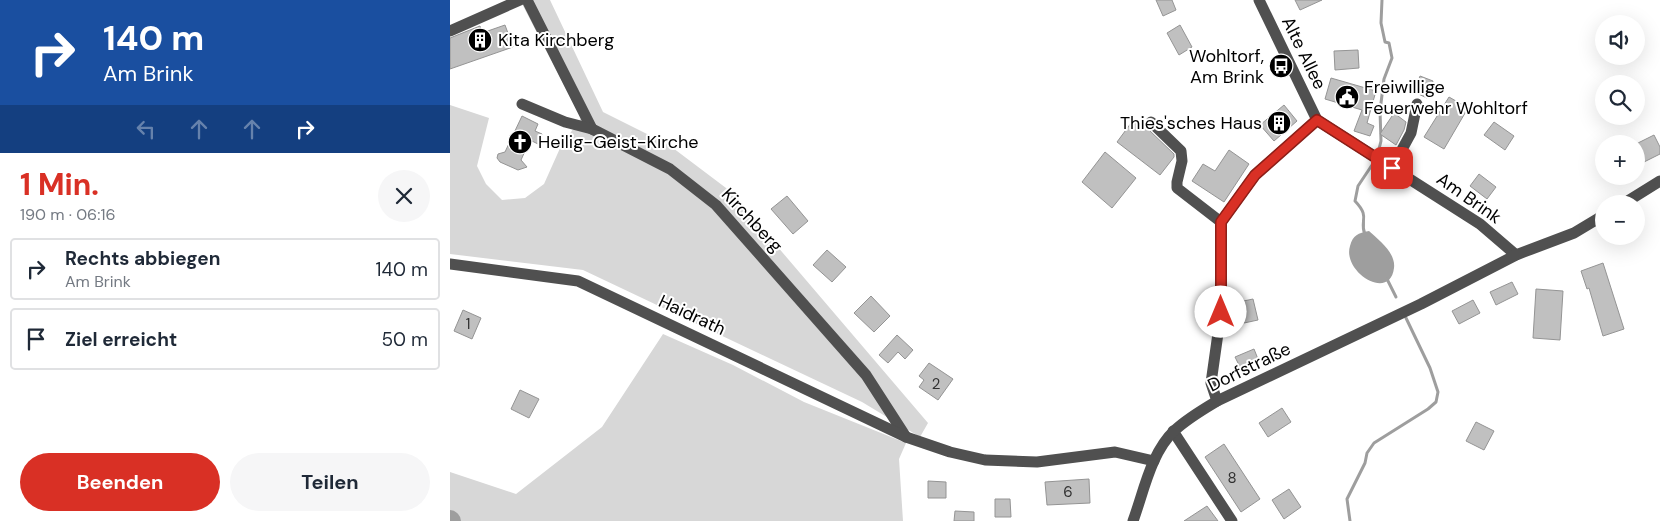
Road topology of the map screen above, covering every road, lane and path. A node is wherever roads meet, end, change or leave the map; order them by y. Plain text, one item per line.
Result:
1 (520, 0) edge
2 (527, 0) edge
3 (1259, 0) edge
4 (450, 30) edge
5 (522, 104) dead end
6 (1417, 104) dead end
7 (1317, 120) junction
8 (1151, 122) dead end
9 (592, 129) junction
10 (1392, 168) junction
11 (1660, 181) edge
12 (1637, 195) edge
13 (1595, 220) edge
14 (1221, 222) junction
15 (1516, 255) junction
16 (450, 264) edge
17 (1217, 401) junction
18 (1173, 431) junction
19 (906, 437) junction
20 (1154, 461) junction
21 (1133, 521) edge
22 (1232, 521) edge

1 - 4 street
2 - 9 street
3 - 7 street, Alte Allee
5 - 9 street, Kirchberg
6 - 10 street
7 - 10 street, Am Brink
7 - 14 street
8 - 14 street
9 - 19 street, Kirchberg
10 - 15 street, Am Brink
11 - 12 street
13 - 15 street, Dorfstraße
14 - 17 street
15 - 17 street, Dorfstraße
16 - 19 street, Haidrath
17 - 18 street, Dorfstraße
18 - 20 street, Dorfstraße
18 - 22 street
19 - 20 street
20 - 21 street, Dorfstraße

